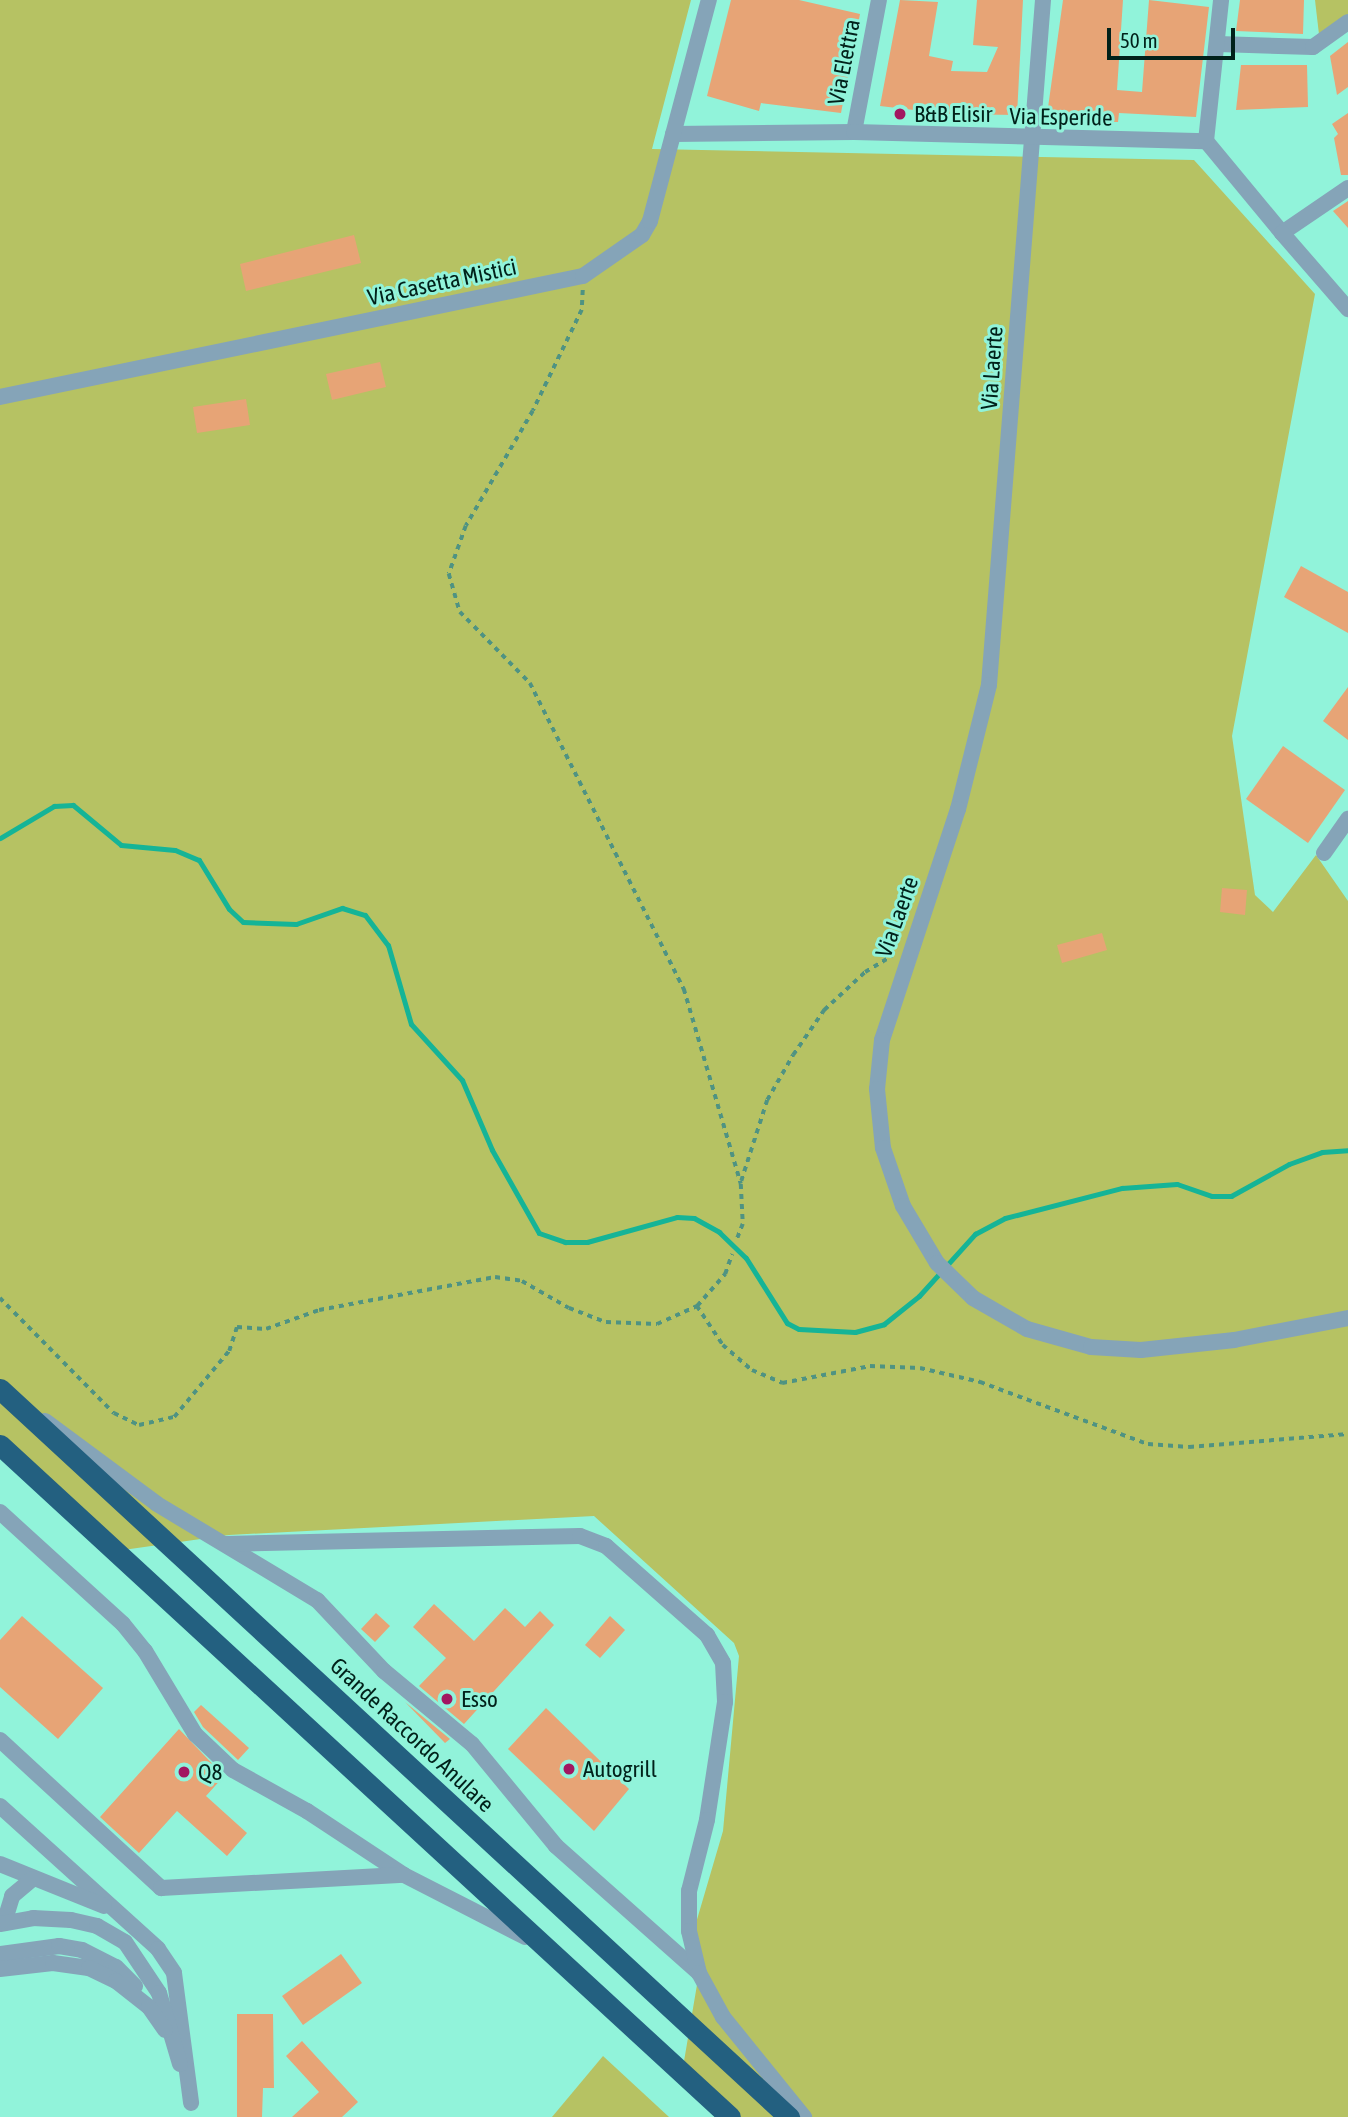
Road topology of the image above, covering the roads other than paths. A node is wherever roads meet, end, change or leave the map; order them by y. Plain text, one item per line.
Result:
1 (709, 0) edge
2 (879, 0) edge
3 (1043, 0) edge
4 (1222, 0) edge
5 (1348, 22) edge
6 (1218, 44) junction
7 (854, 132) junction
8 (673, 134) junction
9 (1032, 140) junction
10 (1206, 141) junction
11 (1348, 188) edge
12 (1282, 233) junction
13 (1348, 309) edge
14 (0, 397) edge
15 (1348, 819) edge
16 (1324, 853) dead end
17 (1348, 1318) edge
18 (1, 1390) edge
19 (0, 1445) edge
20 (0, 1512) edge
21 (226, 1544) junction
22 (0, 1740) edge
23 (0, 1806) edge
24 (0, 1864) edge
25 (404, 1875) junction
26 (32, 1879) junction
27 (113, 1909) junction
28 (2, 1923) edge
29 (0, 1954) edge
30 (562, 1962) junction
31 (0, 1969) edge
32 (699, 1973) junction
33 (170, 2036) junction
34 (193, 2110) edge
35 (730, 2117) edge
36 (789, 2117) edge
37 (804, 2117) edge

1 - 8 street, Via Casetta Mistici
2 - 7 street, Via Elettra
3 - 9 street, Via Laerte
4 - 6 street
5 - 6 street
6 - 10 street
7 - 8 street, Via Esperide
7 - 9 street, Via Esperide
8 - 14 street, Via Casetta Mistici
9 - 10 street, Via Esperide
9 - 17 street, Via Laerte
10 - 12 street
11 - 12 street
12 - 13 street
15 - 16 street
18 - 21 street
18 - 36 highway, Grande Raccordo Anulare
19 - 30 highway
20 - 25 street
21 - 32 street
21 - 32 street
22 - 25 street
23 - 27 street
24 - 26 street
25 - 30 street
26 - 27 street
26 - 28 street
27 - 34 street
28 - 34 street
29 - 33 street
30 - 35 highway
31 - 33 street
32 - 37 street
33 - 34 street

